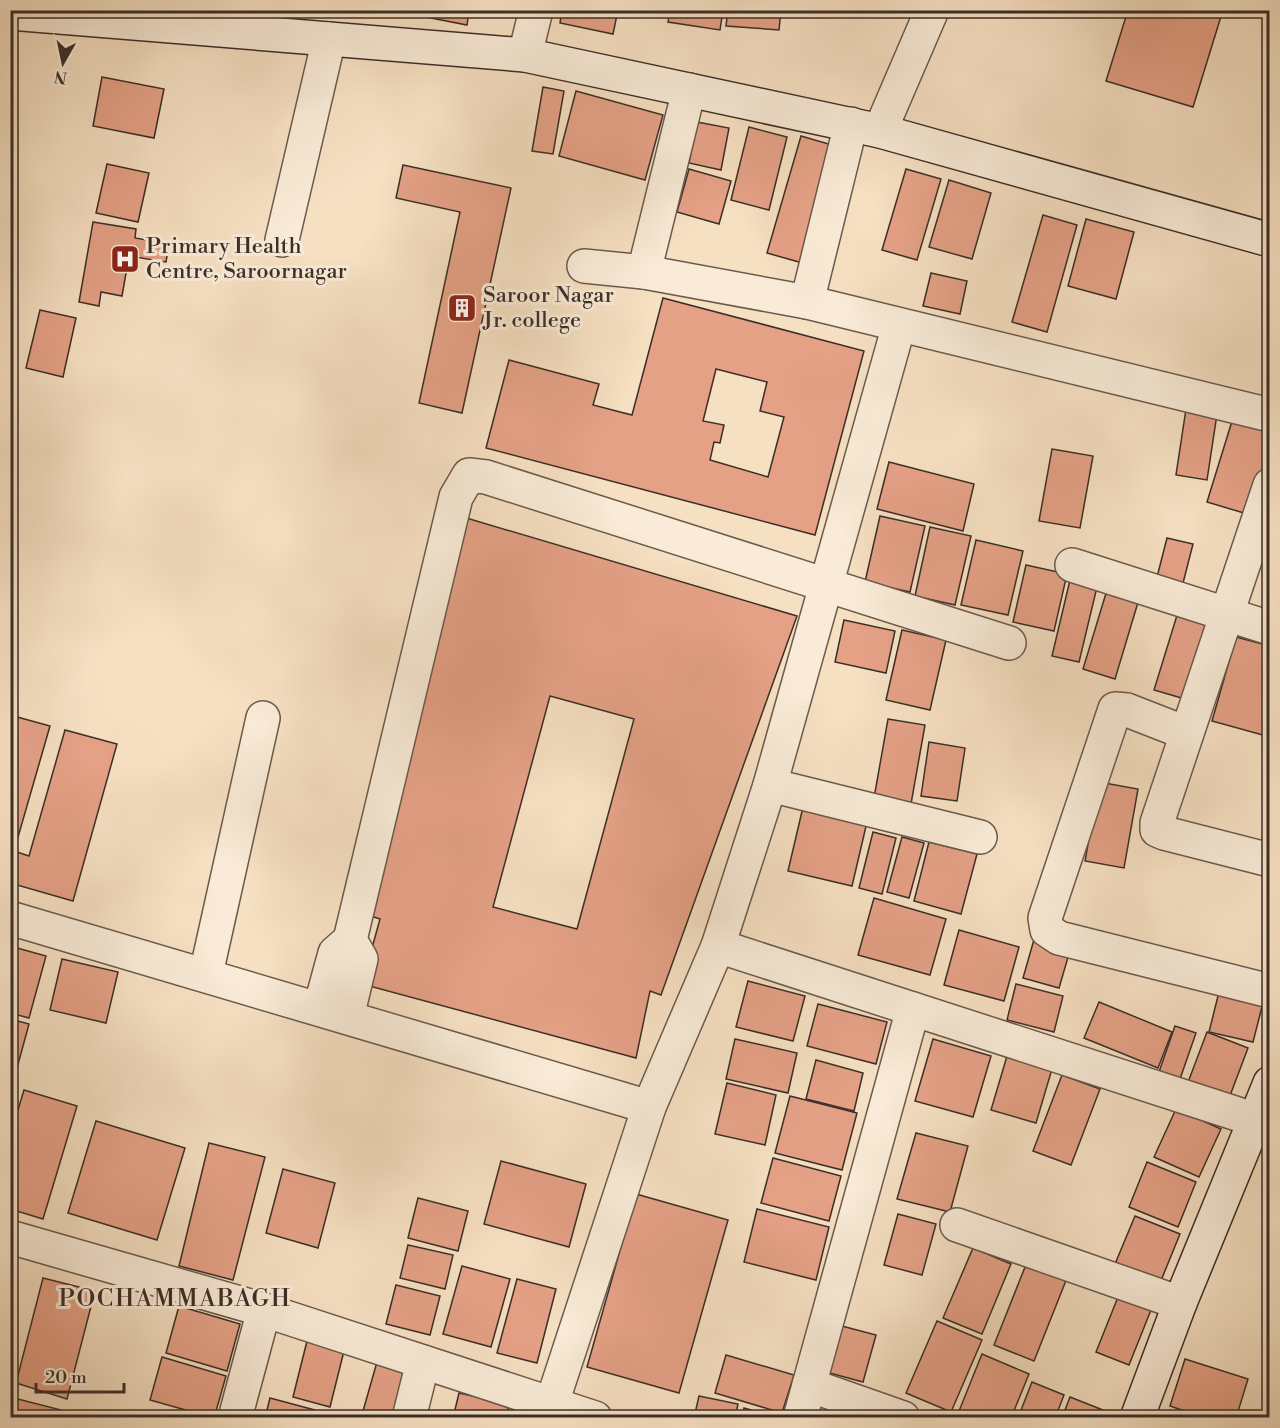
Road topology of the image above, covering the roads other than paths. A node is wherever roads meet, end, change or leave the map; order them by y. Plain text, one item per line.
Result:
1 (536, 10) edge
2 (932, 10) edge
3 (10, 13) edge
4 (329, 39) junction
5 (525, 55) junction
6 (689, 90) junction
7 (865, 128) junction
8 (282, 240) dead end
9 (1269, 240) edge
10 (584, 266) dead end
11 (644, 272) junction
12 (807, 302) junction
13 (899, 325) junction
14 (1269, 415) edge
15 (1269, 485) edge
16 (1072, 565) dead end
17 (825, 585) junction
18 (1224, 616) junction
19 (1269, 628) edge
20 (1009, 643) dead end
21 (264, 718) dead end
22 (1186, 733) junction
23 (770, 785) junction
24 (980, 837) dead end
25 (1269, 860) edge
26 (10, 918) edge
27 (718, 946) junction
28 (206, 975) junction
29 (1269, 991) edge
30 (913, 1009) junction
31 (333, 1013) junction
32 (1265, 1099) edge
33 (649, 1107) junction
34 (957, 1225) dead end
35 (10, 1237) edge
36 (1180, 1303) junction
37 (264, 1310) junction
38 (423, 1362) junction
39 (809, 1385) junction
40 (552, 1403) junction
41 (236, 1418) edge
42 (409, 1418) edge
43 (595, 1418) edge
44 (800, 1418) edge
45 (903, 1418) edge
46 (1137, 1418) edge

1 - 5 street
2 - 7 street
3 - 4 street
4 - 5 street
4 - 8 street
5 - 6 street
6 - 7 street
6 - 11 street
7 - 9 street
7 - 12 street
10 - 11 street
11 - 12 street
12 - 13 street
13 - 14 street
13 - 17 street
15 - 18 street
16 - 18 street
17 - 20 street
17 - 23 street
17 - 31 street
18 - 19 street
18 - 22 street
21 - 28 street
22 - 25 street
22 - 29 street
23 - 24 street
23 - 27 street
26 - 28 street
27 - 30 street
27 - 33 street
28 - 31 street
30 - 32 street
30 - 39 street
31 - 33 street
32 - 36 street
33 - 40 street
34 - 36 street
35 - 37 street
36 - 46 street
37 - 38 street
37 - 41 street
38 - 40 street
38 - 42 street
39 - 44 street
39 - 45 street
40 - 43 street

